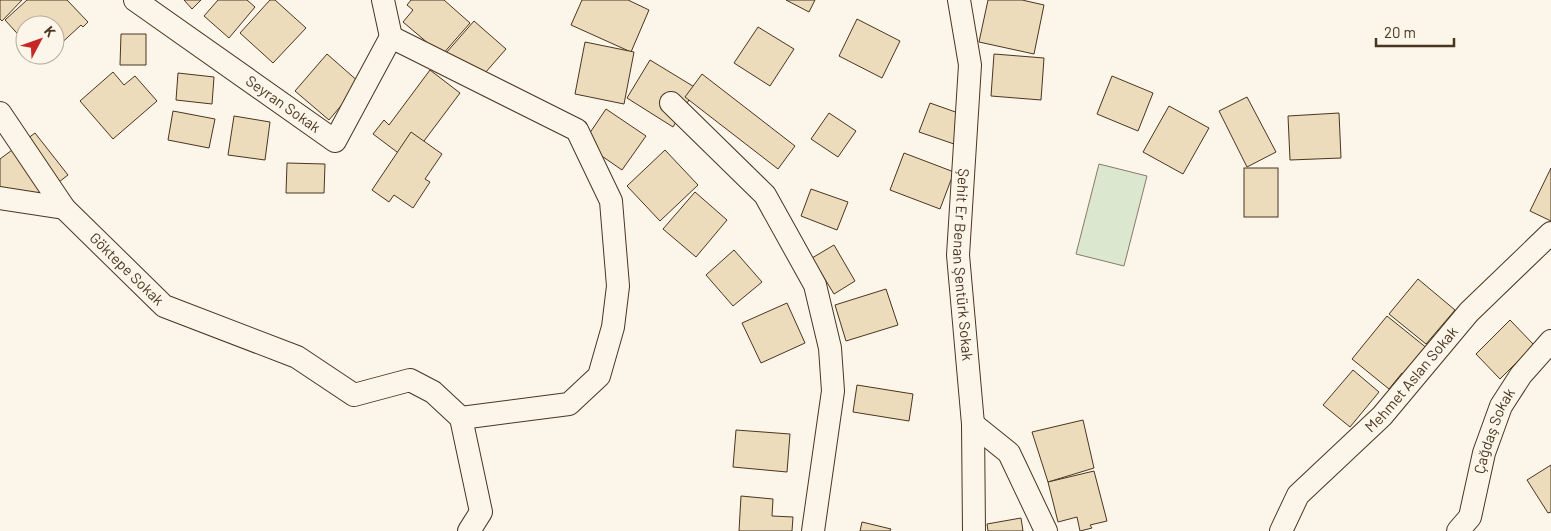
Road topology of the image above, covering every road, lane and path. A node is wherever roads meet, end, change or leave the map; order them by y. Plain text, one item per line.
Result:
1 (135, 0) edge
2 (383, 0) edge
3 (959, 0) edge
4 (391, 37) junction
5 (671, 103) dead end
6 (0, 113) edge
7 (0, 198) edge
8 (64, 208) junction
9 (1551, 233) edge
10 (1551, 341) edge
11 (461, 418) junction
12 (973, 424) junction
13 (469, 531) edge
14 (813, 531) edge
15 (974, 531) edge
16 (1046, 531) edge
17 (1281, 531) edge
18 (1458, 531) edge

1 - 4 street, Seyran Sokak
2 - 4 street
3 - 12 street, Şehit Er Benan Şentürk Sokak
4 - 11 street
5 - 14 street
6 - 8 street, Göktepe Sokak
7 - 8 street
8 - 11 street, Göktepe Sokak
9 - 17 street, Mehmet Aslan Sokak
10 - 18 street, Çağdaş Sokak
11 - 13 street
12 - 15 street, Şehit Er Benan Şentürk Sokak
12 - 16 street

